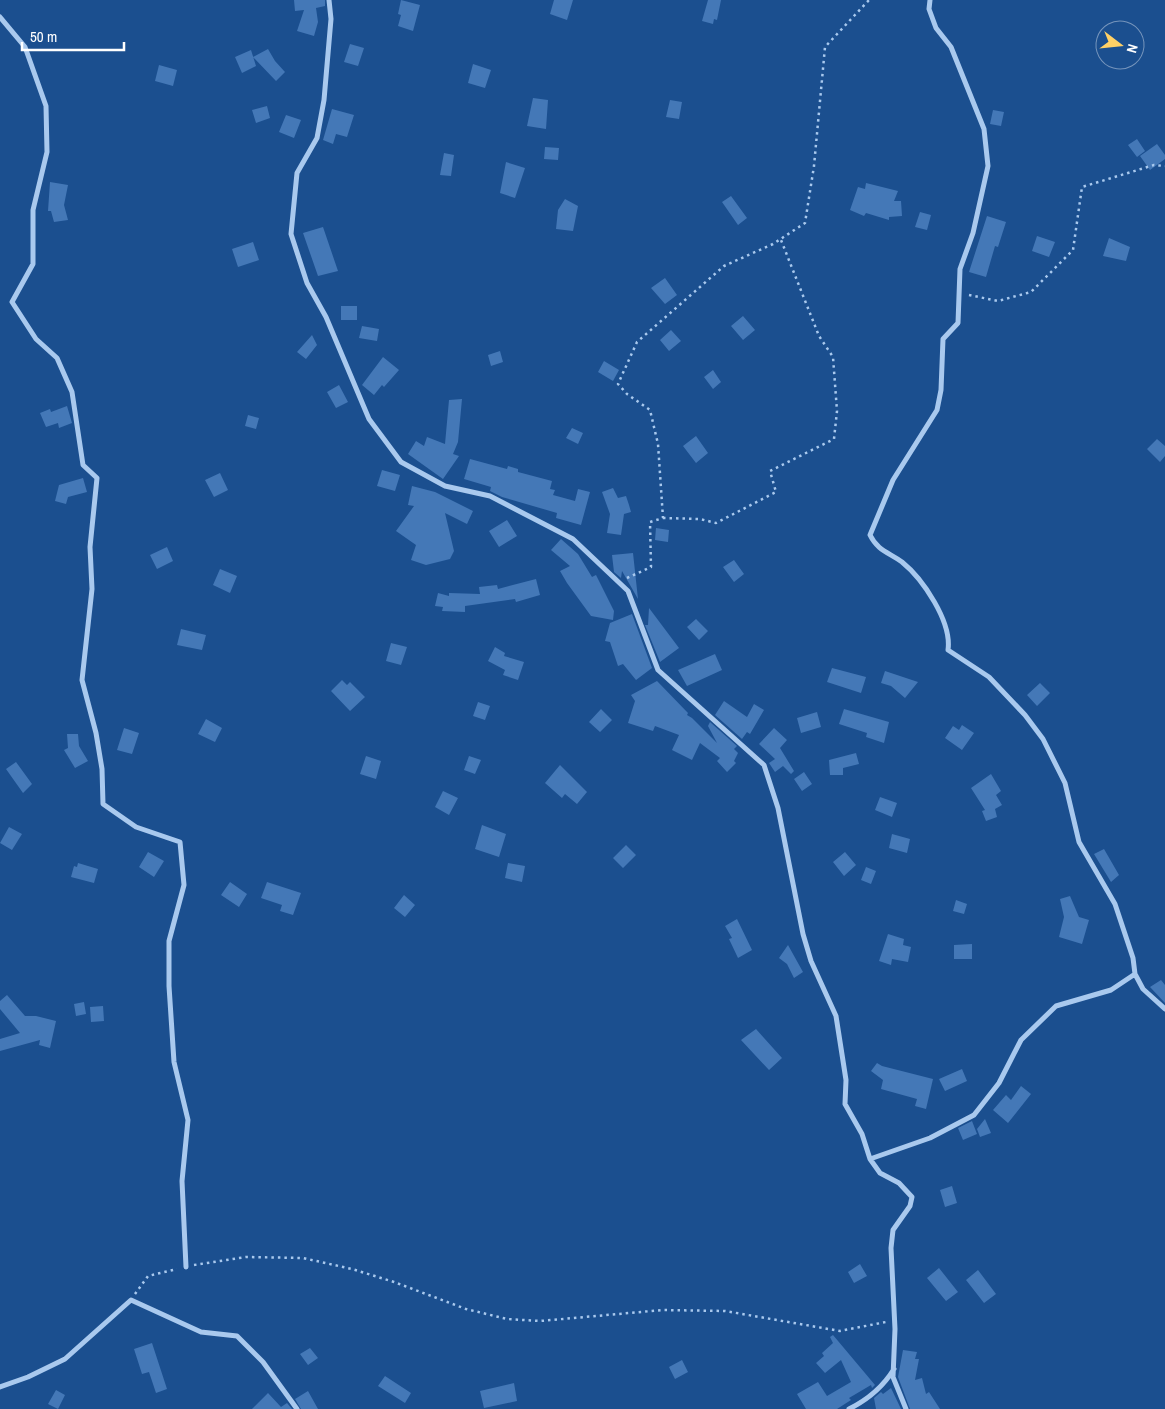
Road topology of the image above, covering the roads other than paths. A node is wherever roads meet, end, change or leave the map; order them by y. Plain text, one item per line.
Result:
1 (329, 0) edge
2 (930, 0) edge
3 (0, 17) edge
4 (1135, 974) junction
5 (1165, 1009) edge
6 (870, 1158) junction
7 (186, 1267) road end
8 (894, 1369) junction
9 (0, 1387) edge
10 (297, 1409) edge
11 (849, 1409) edge
12 (906, 1409) edge

1 - 6 street
2 - 4 street
3 - 7 street
4 - 5 street
4 - 6 street
6 - 8 street
8 - 11 street
8 - 12 street
9 - 10 street

